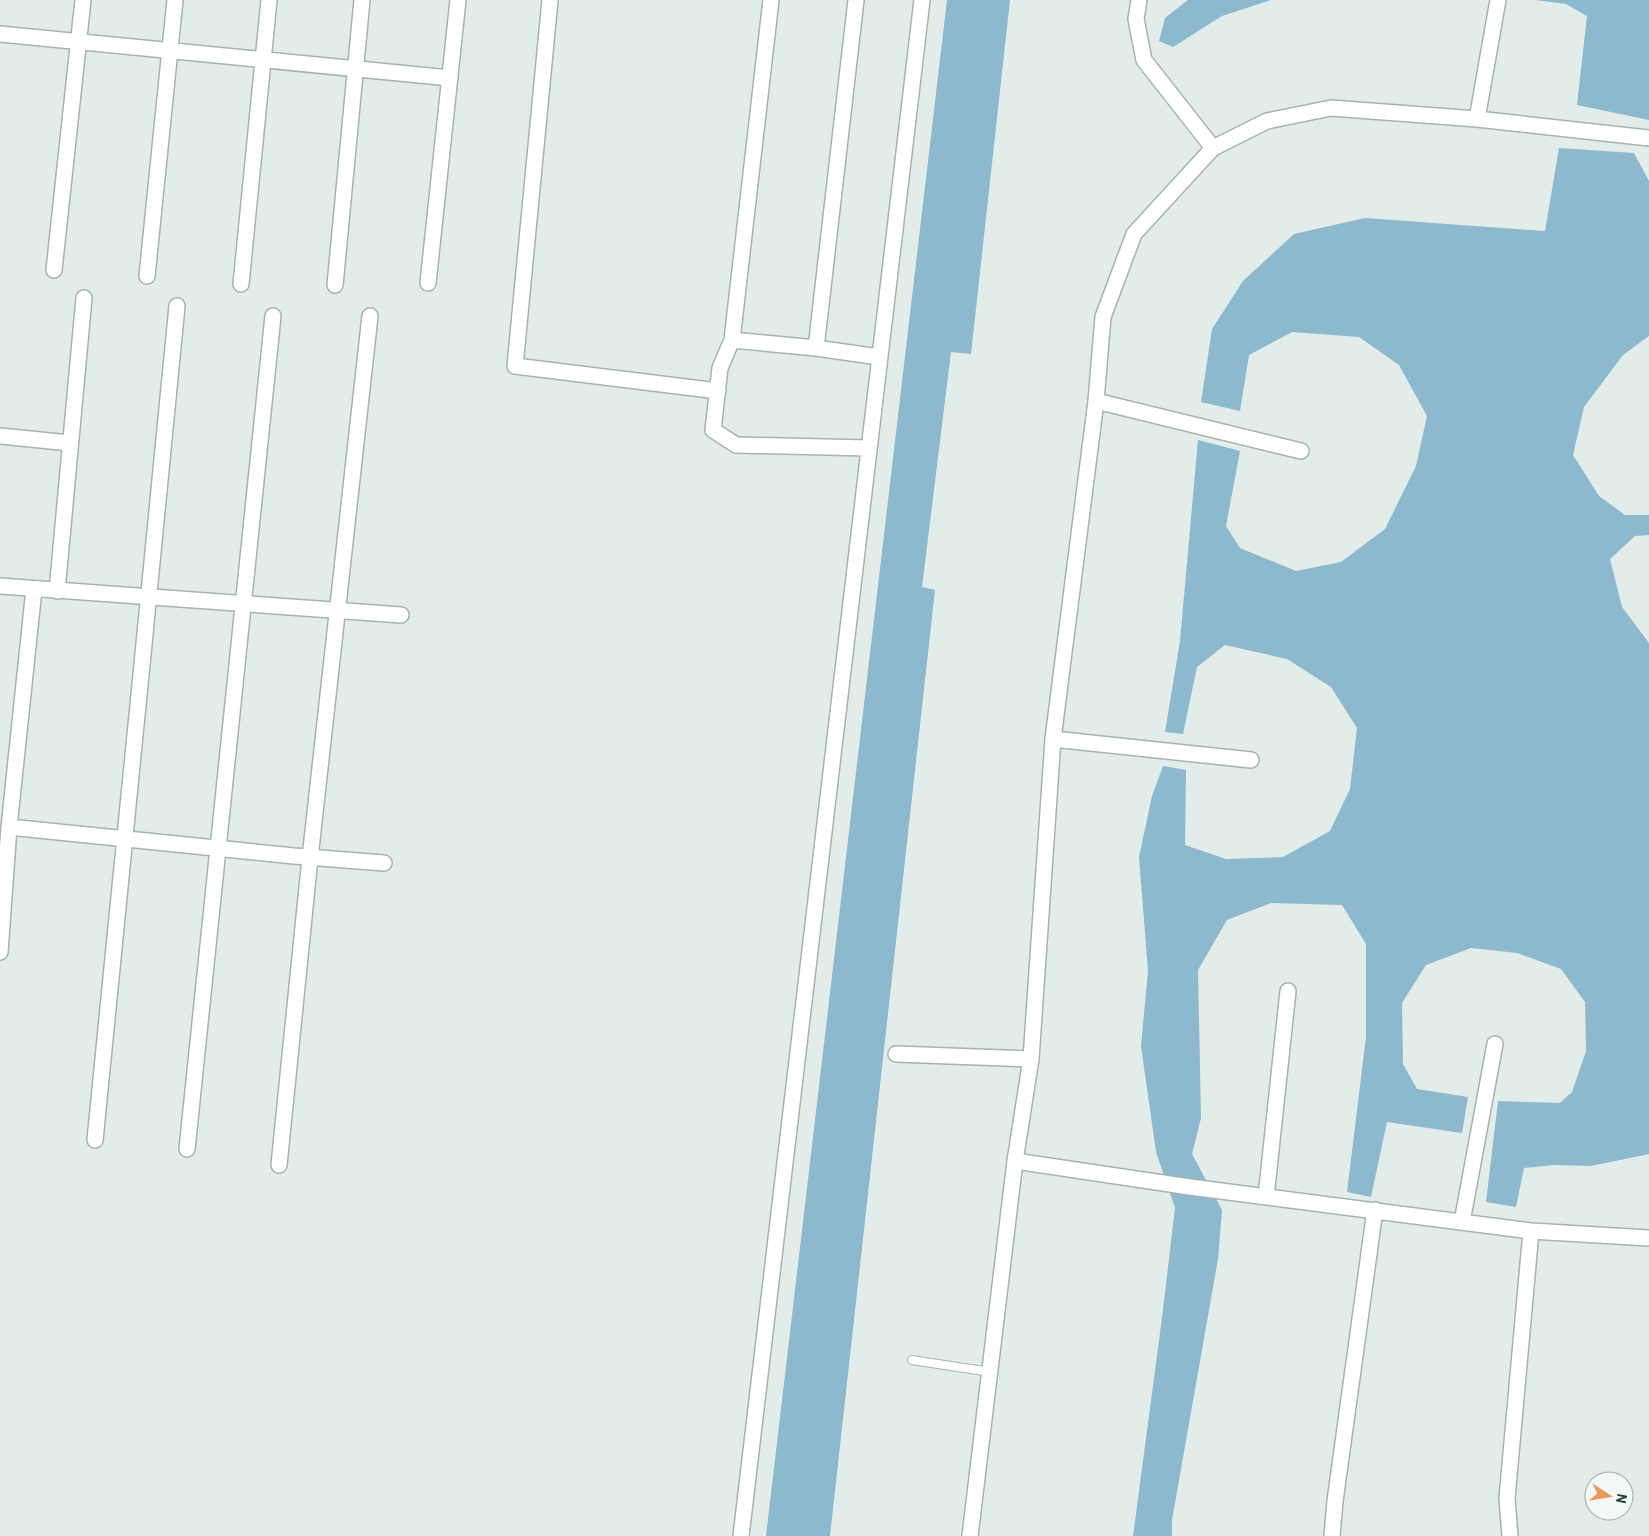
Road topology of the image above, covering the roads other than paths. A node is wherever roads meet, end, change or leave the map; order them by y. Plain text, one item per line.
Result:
1 (83, 0) edge
2 (175, 0) edge
3 (269, 0) edge
4 (362, 0) edge
5 (458, 0) edge
6 (550, 0) edge
7 (772, 0) edge
8 (856, 0) edge
9 (922, 0) edge
10 (1139, 0) edge
11 (1498, 2) edge
12 (0, 34) edge
13 (79, 42) junction
14 (170, 51) junction
15 (263, 60) junction
16 (356, 69) junction
17 (450, 78) junction
18 (1477, 119) junction
19 (1649, 138) edge
20 (1213, 148) junction
21 (54, 270) dead end
22 (147, 276) dead end
23 (428, 283) dead end
24 (241, 284) dead end
25 (335, 285) dead end
26 (84, 298) dead end
27 (177, 306) dead end
28 (273, 316) dead end
29 (370, 316) dead end
30 (732, 340) junction
31 (816, 348) junction
32 (879, 357) junction
33 (718, 391) junction
34 (1096, 401) junction
35 (0, 436) edge
36 (70, 443) junction
37 (869, 448) junction
38 (1301, 450) dead end
39 (0, 586) edge
40 (34, 589) junction
41 (56, 591) junction
42 (148, 597) junction
43 (242, 604) junction
44 (338, 610) junction
45 (401, 615) dead end
46 (1053, 739) junction
47 (1250, 760) dead end
48 (9, 827) junction
49 (126, 839) junction
50 (217, 848) junction
51 (310, 858) junction
52 (384, 864) dead end
53 (0, 952) edge
54 (1288, 991) dead end
55 (1495, 1044) dead end
56 (896, 1054) dead end
57 (1031, 1060) junction
58 (95, 1140) dead end
59 (187, 1149) dead end
60 (1015, 1161) junction
61 (279, 1165) dead end
62 (1266, 1196) junction
63 (1375, 1210) junction
64 (1462, 1222) junction
65 (1531, 1231) junction
66 (1649, 1238) edge
67 (912, 1360) dead end
68 (990, 1372) junction
69 (741, 1536) edge
70 (970, 1536) edge
71 (1332, 1536) edge
72 (1510, 1536) edge

1 - 13 street
2 - 14 street
3 - 15 street
4 - 16 street
5 - 17 street
6 - 33 street
7 - 30 street
8 - 31 street
9 - 32 street
10 - 20 street
11 - 18 street
12 - 13 street
13 - 14 street
13 - 21 street
14 - 15 street
14 - 22 street
15 - 16 street
15 - 24 street
16 - 17 street
16 - 25 street
17 - 23 street
18 - 19 street
18 - 20 street
20 - 34 street
26 - 36 street
27 - 42 street
28 - 43 street
29 - 44 street
30 - 31 street
30 - 33 street
31 - 32 street
32 - 37 street
33 - 37 street
34 - 38 street
34 - 46 street
35 - 36 street
36 - 41 street
37 - 69 street
39 - 40 street
40 - 41 street
40 - 48 street
41 - 42 street
42 - 43 street
42 - 49 street
43 - 44 street
43 - 50 street
44 - 45 street
44 - 51 street
46 - 47 street
46 - 57 street
48 - 49 street
48 - 53 street
49 - 50 street
49 - 58 street
50 - 51 street
50 - 59 street
51 - 52 street
51 - 61 street
54 - 62 street
55 - 64 street
56 - 57 street
57 - 60 street
60 - 62 street
60 - 68 street
62 - 63 street
63 - 64 street
63 - 71 street
64 - 65 street
65 - 66 street
65 - 72 street
67 - 68 lane
68 - 70 street

